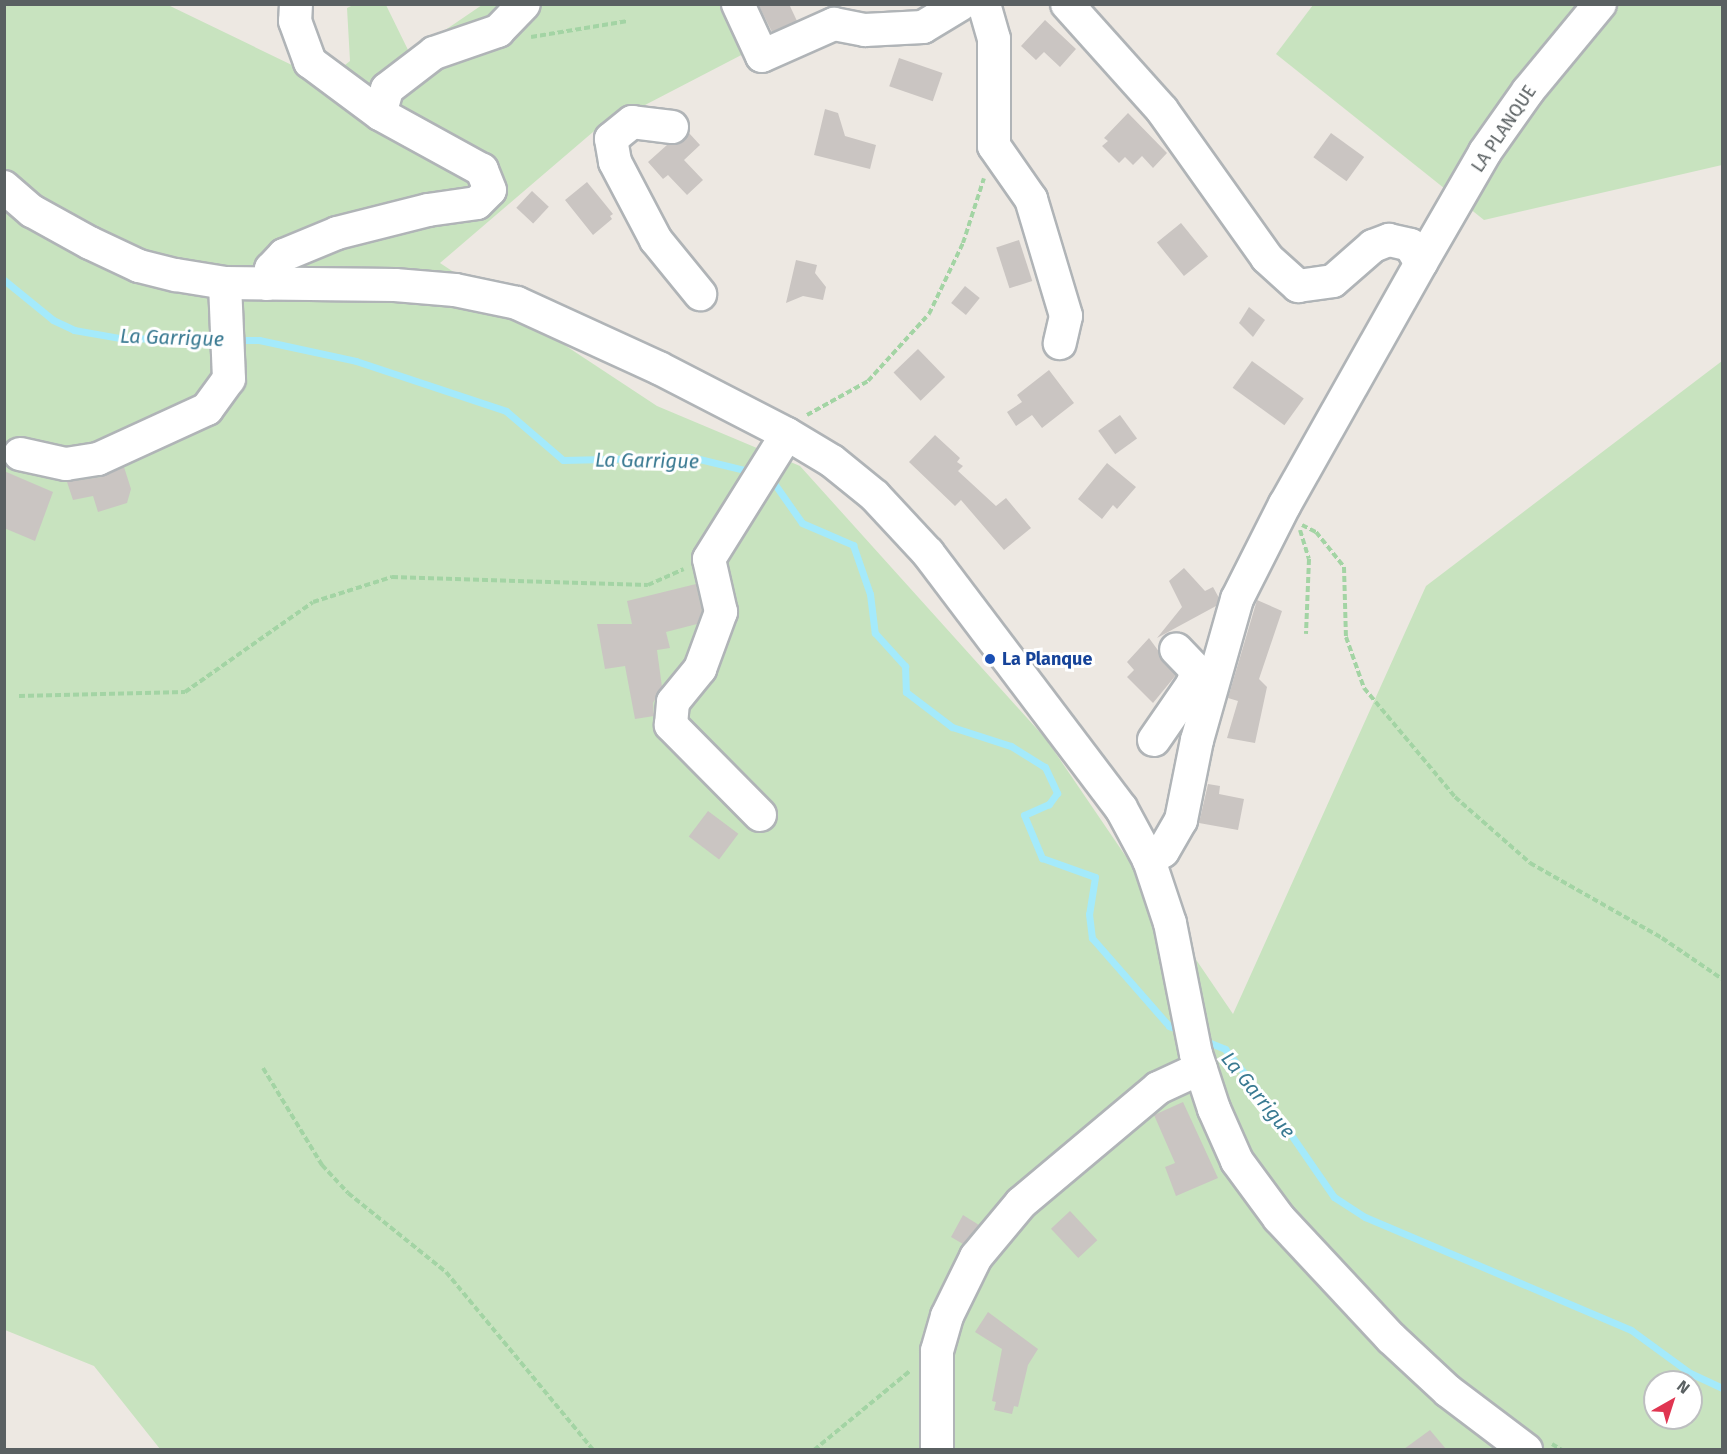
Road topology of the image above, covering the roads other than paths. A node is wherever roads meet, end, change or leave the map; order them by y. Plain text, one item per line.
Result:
1 (296, 4) edge
2 (524, 4) edge
3 (738, 4) edge
4 (961, 4) edge
5 (984, 4) edge
6 (1067, 4) edge
7 (1600, 4) edge
8 (380, 114) junction
9 (672, 127) dead end
10 (4, 187) edge
11 (1421, 263) junction
12 (225, 283) junction
13 (267, 284) junction
14 (700, 294) dead end
15 (1060, 343) dead end
16 (20, 454) dead end
17 (773, 457) junction
18 (1176, 649) dead end
19 (1154, 741) dead end
20 (760, 815) dead end
21 (1149, 860) junction
22 (1199, 1061) junction
23 (937, 1449) edge
24 (1526, 1449) edge

1 - 8 street
2 - 8 street
3 - 4 street
5 - 15 street
6 - 11 street
7 - 11 street, LA PLANQUE
8 - 13 street
9 - 14 street
10 - 12 street
11 - 21 street, LA PLANQUE
12 - 13 street
12 - 16 street
13 - 17 street
17 - 20 street
17 - 21 street
18 - 19 street
21 - 22 street
22 - 23 street
22 - 24 street

